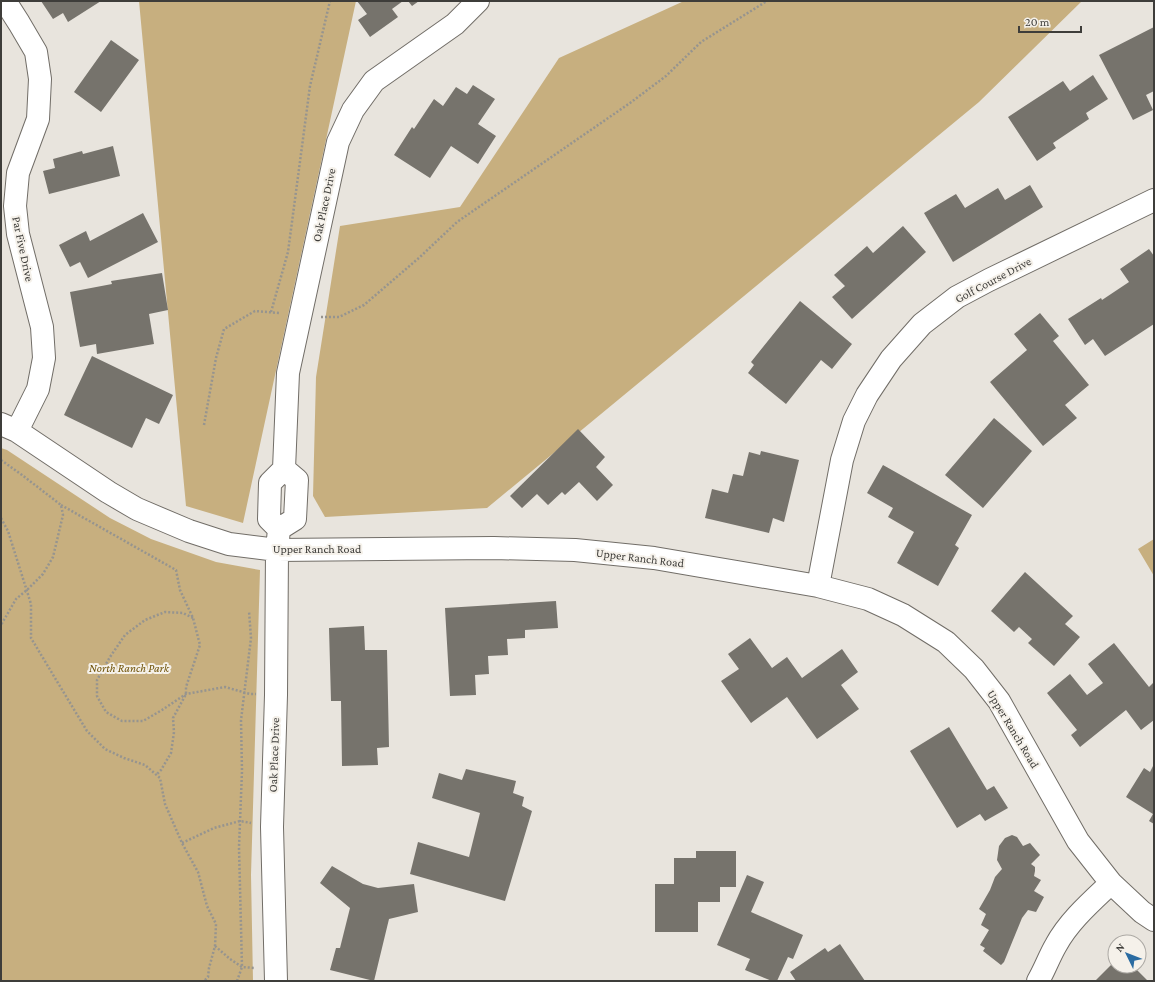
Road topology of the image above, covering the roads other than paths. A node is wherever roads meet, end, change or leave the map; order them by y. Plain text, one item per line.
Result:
1 (5, 1) edge
2 (478, 1) edge
3 (1154, 200) edge
4 (9, 427) edge
5 (278, 540) junction
6 (818, 586) junction
7 (1111, 883) junction
8 (1154, 920) edge
9 (276, 976) edge
10 (1038, 981) edge

1 - 4 street, Par Five Drive
2 - 5 street, Oak Place Drive
3 - 6 street, Golf Course Drive
4 - 5 street, Upper Ranch Road
5 - 6 street, Upper Ranch Road
5 - 9 street, Oak Place Drive
6 - 7 street, Upper Ranch Road
7 - 8 street, Upper Ranch Road
7 - 10 street

